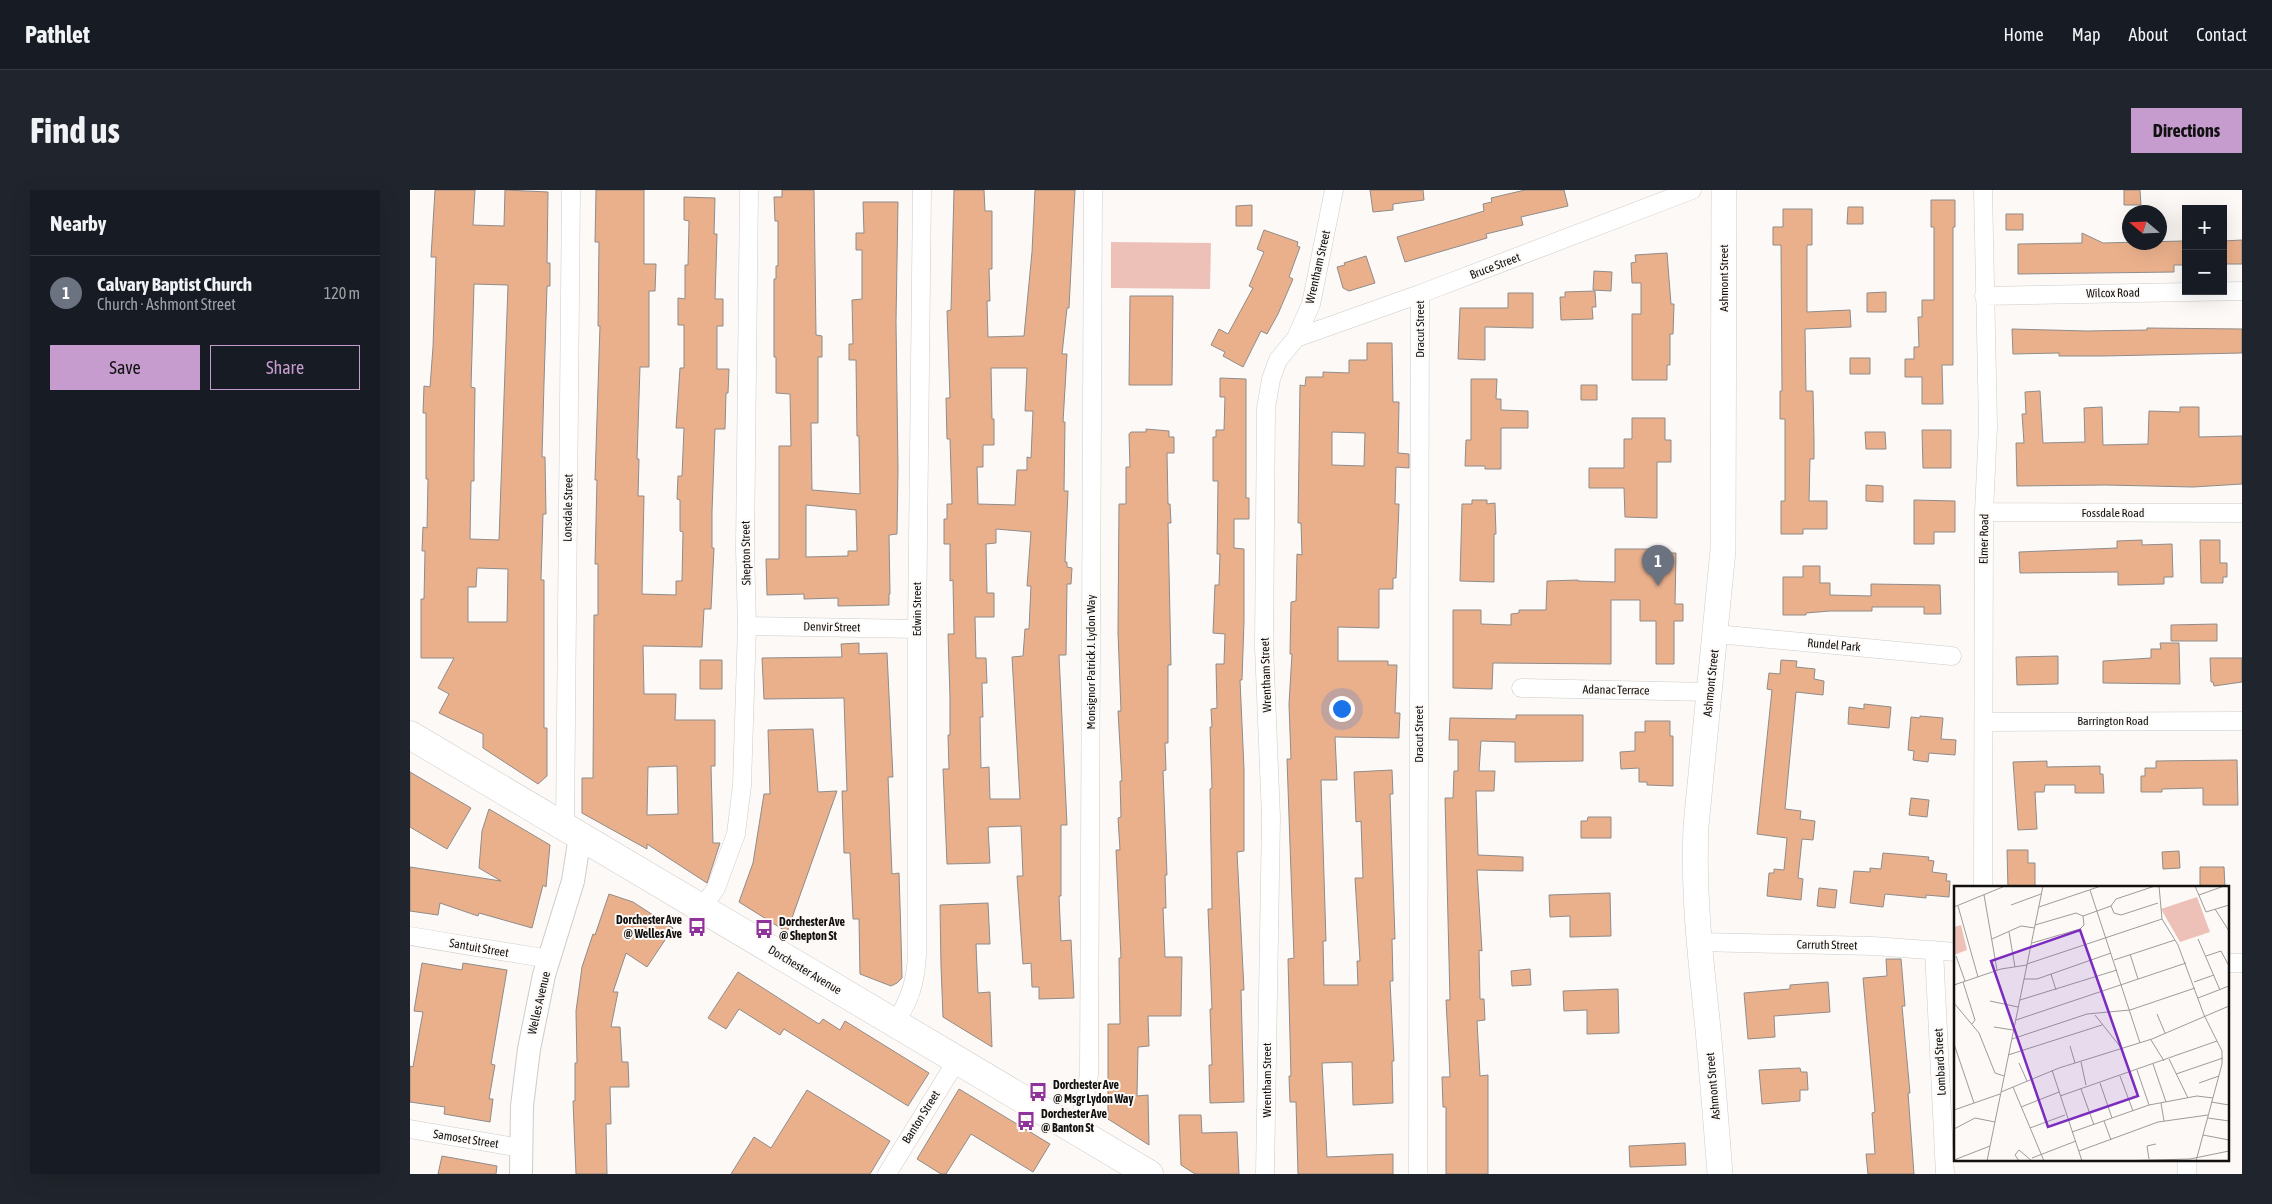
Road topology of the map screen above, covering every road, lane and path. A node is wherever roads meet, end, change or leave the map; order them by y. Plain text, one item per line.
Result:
1 (571, 190) edge
2 (749, 190) edge
3 (922, 190) edge
4 (1094, 190) edge
5 (1334, 190) edge
6 (1692, 190) edge
7 (1724, 190) edge
8 (1983, 190) edge
9 (2242, 292) edge
10 (1420, 294) junction
11 (1984, 296) junction
12 (1296, 338) junction
13 (1984, 512) junction
14 (2242, 513) edge
15 (747, 626) junction
16 (917, 629) junction
17 (1716, 634) junction
18 (1952, 656) dead end
19 (1521, 688) dead end
20 (1710, 692) junction
21 (2242, 721) edge
22 (1984, 722) junction
23 (410, 735) edge
24 (572, 831) junction
25 (1983, 886) edge
26 (702, 908) junction
27 (410, 936) edge
28 (1698, 942) junction
29 (1934, 950) junction
30 (1954, 952) edge
31 (549, 960) junction
32 (895, 1023) junction
33 (956, 1060) junction
34 (410, 1130) edge
35 (1078, 1132) junction
36 (521, 1148) junction
37 (522, 1174) edge
38 (886, 1174) edge
39 (1149, 1174) edge
40 (1265, 1174) edge
41 (1418, 1174) edge
42 (1720, 1174) edge
43 (1945, 1174) edge

1 - 24 street, Lonsdale Street
2 - 15 street, Shepton Street
3 - 16 street, Edwin Street
4 - 35 street, Monsignor Patrick J. Lydon Way
5 - 12 street, Wrentham Street
6 - 10 street, Bruce Street
7 - 17 main road, Ashmont Street
8 - 11 street, Elmer Road
9 - 11 street, Wilcox Road
10 - 12 street, Bruce Street
10 - 41 street, Dracut Street
11 - 13 street, Elmer Road
12 - 40 street, Wrentham Street
13 - 14 street, Fossdale Road
13 - 22 street, Elmer Road
15 - 16 street, Denvir Street
15 - 26 street, Shepton Street
16 - 32 street, Edwin Street
17 - 18 street, Rundel Park
17 - 20 main road, Ashmont Street
19 - 20 street, Adanac Terrace
20 - 28 main road, Ashmont Street
21 - 22 street, Barrington Road
22 - 25 street, Elmer Road
23 - 24 main road, Dorchester Avenue
24 - 26 main road, Dorchester Avenue
24 - 31 street, Welles Avenue
26 - 32 main road, Dorchester Avenue
27 - 31 street, Santuit Street
28 - 29 street, Carruth Street
28 - 42 main road, Ashmont Street
29 - 30 street, Carruth Street
29 - 43 street, Lombard Street
31 - 36 street, Welles Avenue
32 - 33 main road, Dorchester Avenue
33 - 35 main road, Dorchester Avenue
33 - 38 street, Banton Street
34 - 36 street, Samoset Street
35 - 39 main road, Dorchester Avenue
36 - 37 street, Welles Avenue

